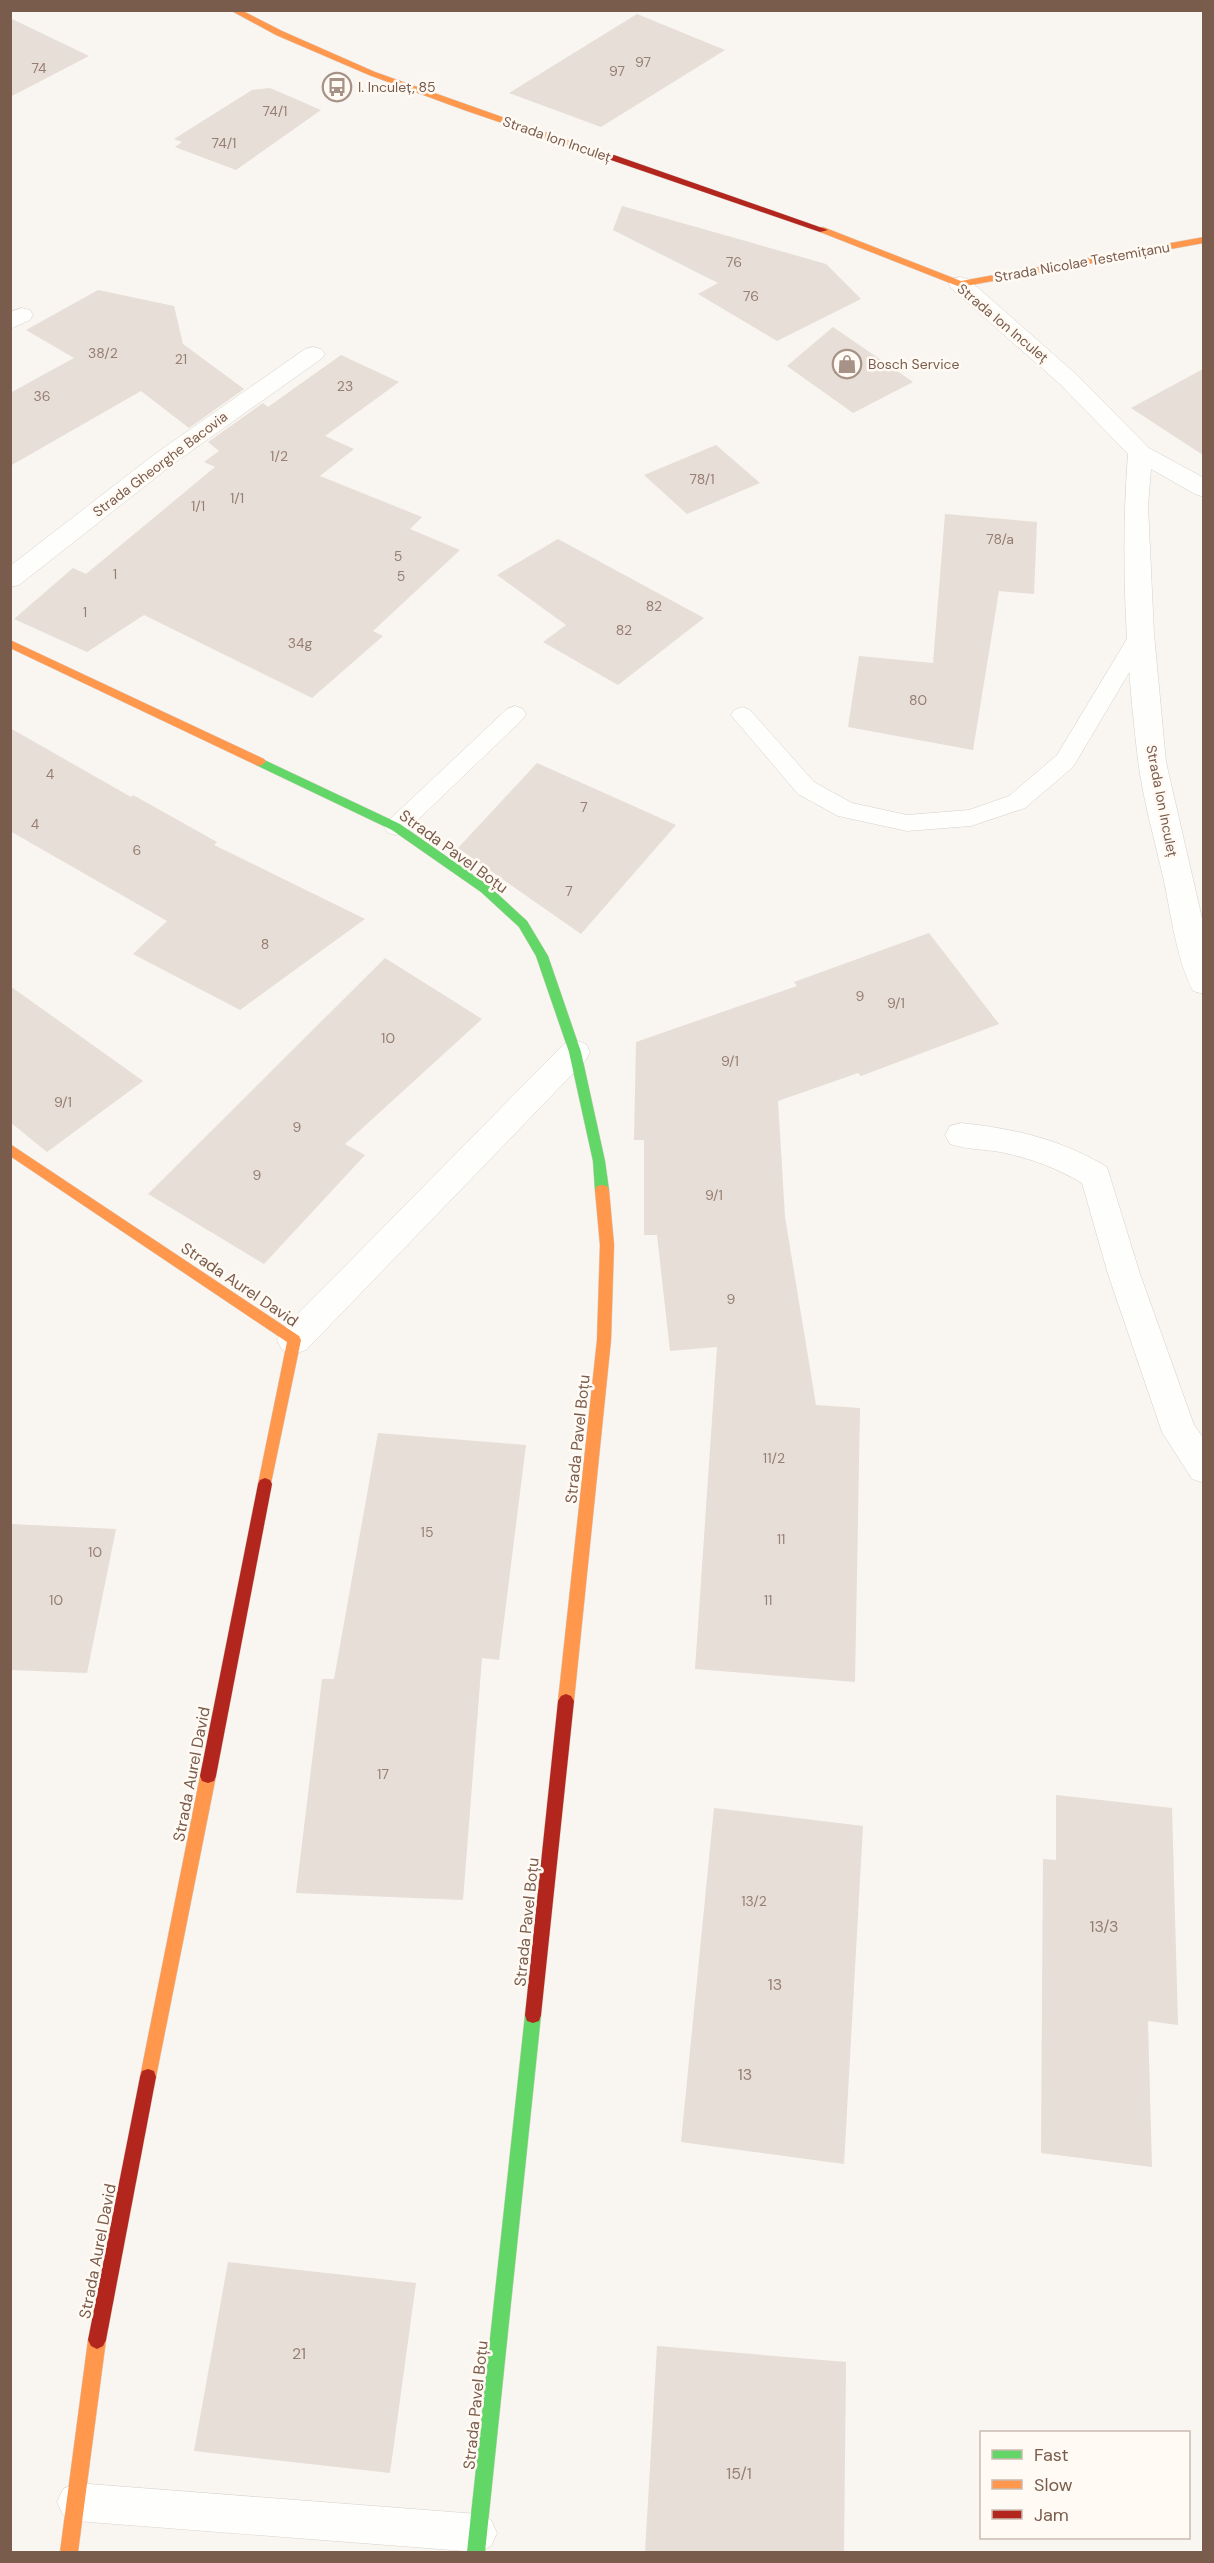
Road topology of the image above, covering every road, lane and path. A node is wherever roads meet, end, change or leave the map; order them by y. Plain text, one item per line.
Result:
1 (234, 10) edge
2 (1203, 240) edge
3 (960, 284) junction
4 (313, 354) dead end
5 (1140, 453) junction
6 (1203, 489) edge
7 (10, 579) edge
8 (1141, 634) junction
9 (10, 643) edge
10 (515, 714) dead end
11 (742, 715) dead end
12 (396, 827) junction
13 (1197, 934) edge
14 (1203, 983) edge
15 (574, 1052) junction
16 (961, 1135) dead end
17 (10, 1149) edge
18 (294, 1340) junction
19 (1203, 1468) edge
20 (76, 2502) junction
21 (477, 2543) edge
22 (69, 2553) edge

1 - 3 street, Strada Ion Inculeț
2 - 3 street, Strada Nicolae Testemițanu
3 - 5 street, Strada Ion Inculeț
4 - 7 street, Strada Gheorghe Bacovia
5 - 6 street
5 - 8 street, Strada Ion Inculeț
8 - 11 lane
8 - 13 street, Strada Ion Inculeț
9 - 12 street, Strada Pavel Boțu
10 - 12 lane
12 - 15 street, Strada Pavel Boțu
13 - 14 street, Strada Ion Inculeț
15 - 18 street
15 - 21 street, Strada Pavel Boțu
16 - 19 street
17 - 18 street, Strada Aurel David
18 - 20 street, Strada Aurel David
20 - 21 lane
20 - 22 street, Strada Aurel David

